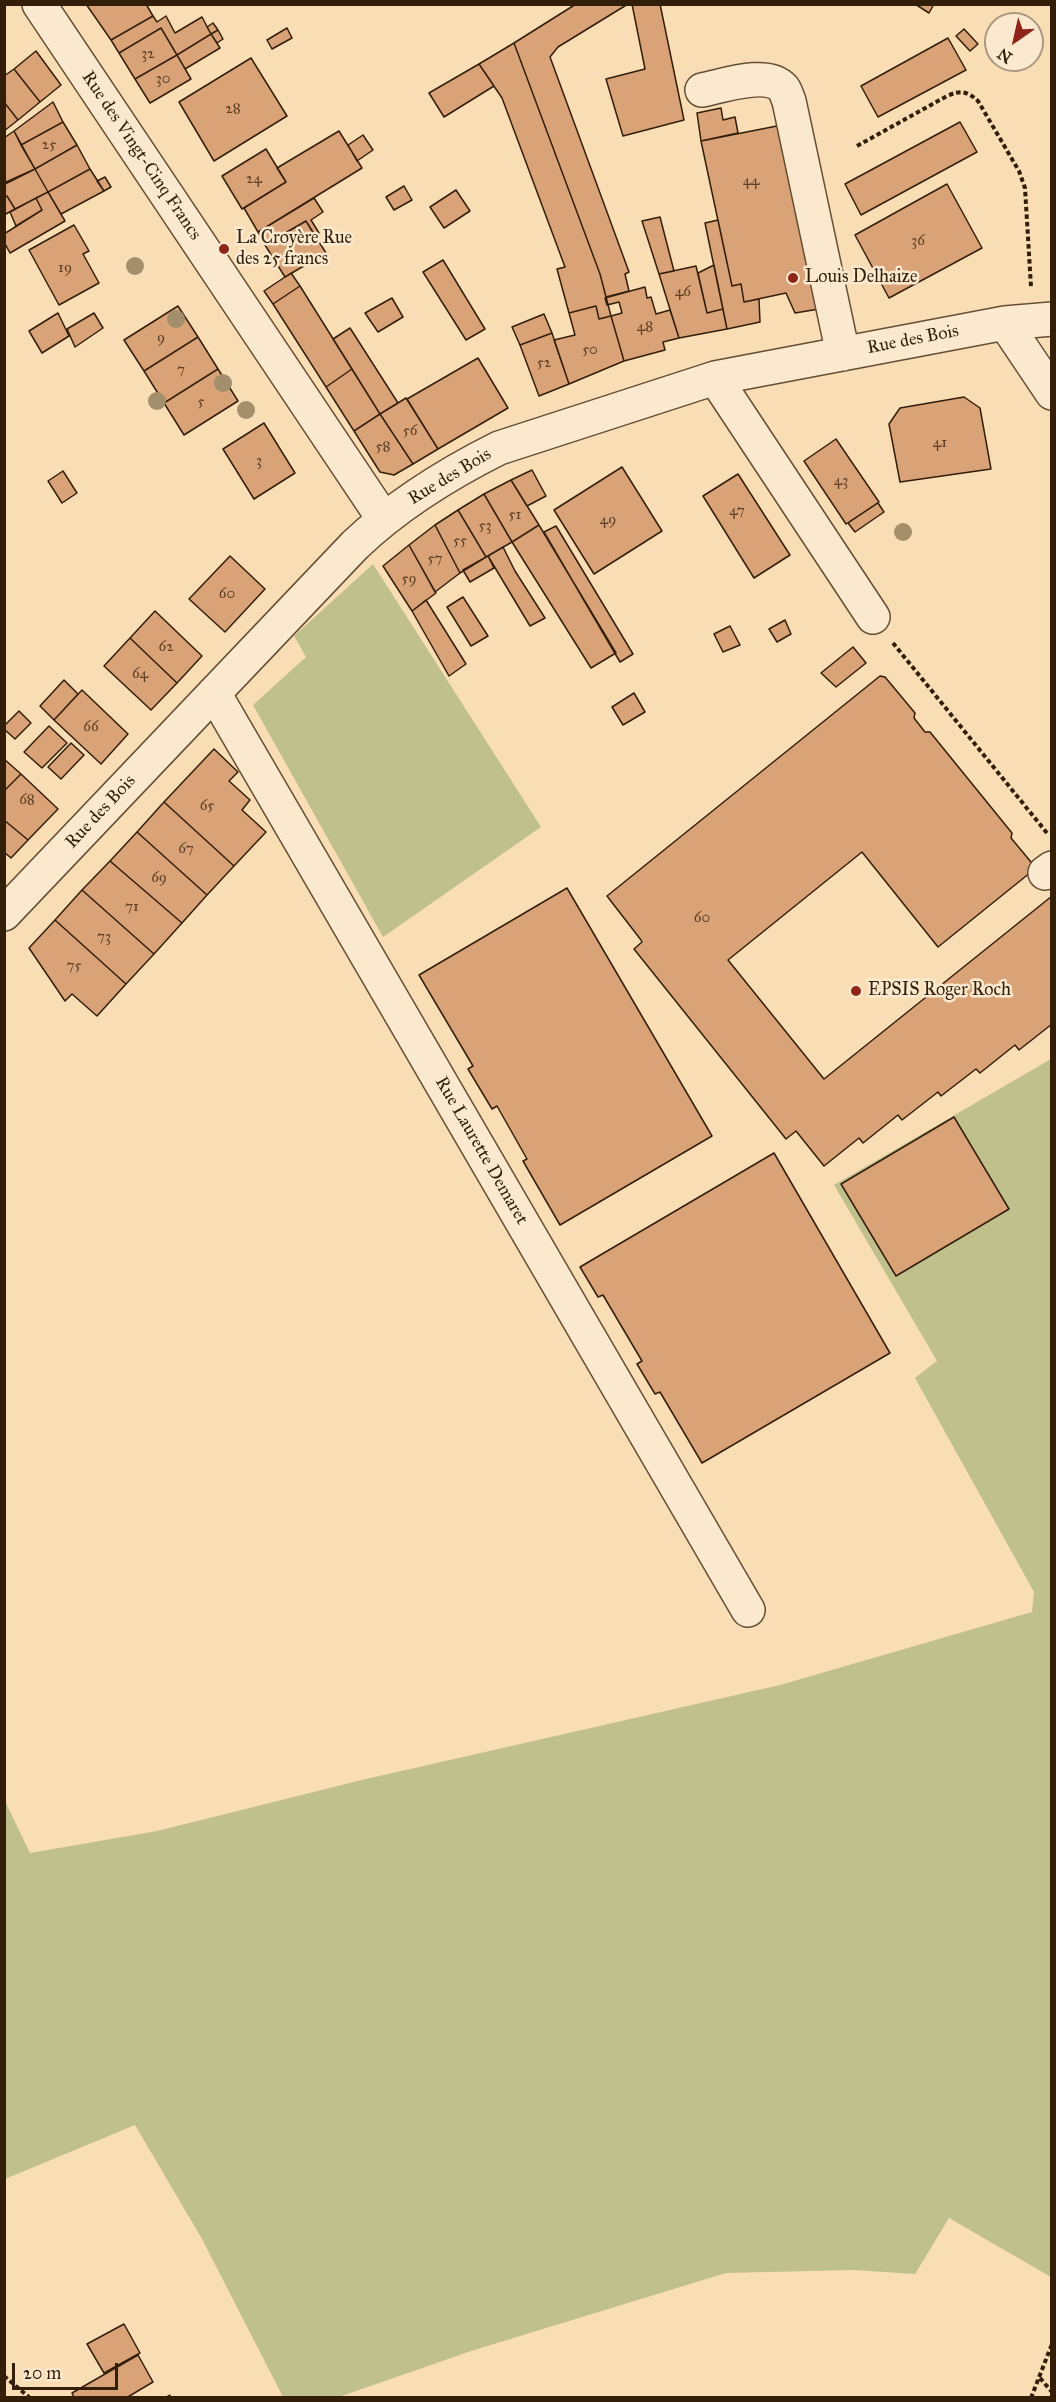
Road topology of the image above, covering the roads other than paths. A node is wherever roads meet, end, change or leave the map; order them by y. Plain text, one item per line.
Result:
1 (39, 4) edge
2 (702, 90) dead end
3 (1030, 321) edge
4 (843, 354) junction
5 (715, 378) junction
6 (1052, 393) edge
7 (383, 518) junction
8 (873, 617) road end
9 (214, 693) junction
10 (4, 914) edge
11 (748, 1610) dead end

1 - 7 street, Rue des Vingt-Cinq Francs
2 - 4 street
3 - 4 street, Rue des Bois
3 - 6 street
4 - 5 street, Rue des Bois
5 - 7 street, Rue des Bois
5 - 8 street
7 - 9 street, Rue des Bois
9 - 10 street, Rue des Bois
9 - 11 street, Rue Laurette Demaret

